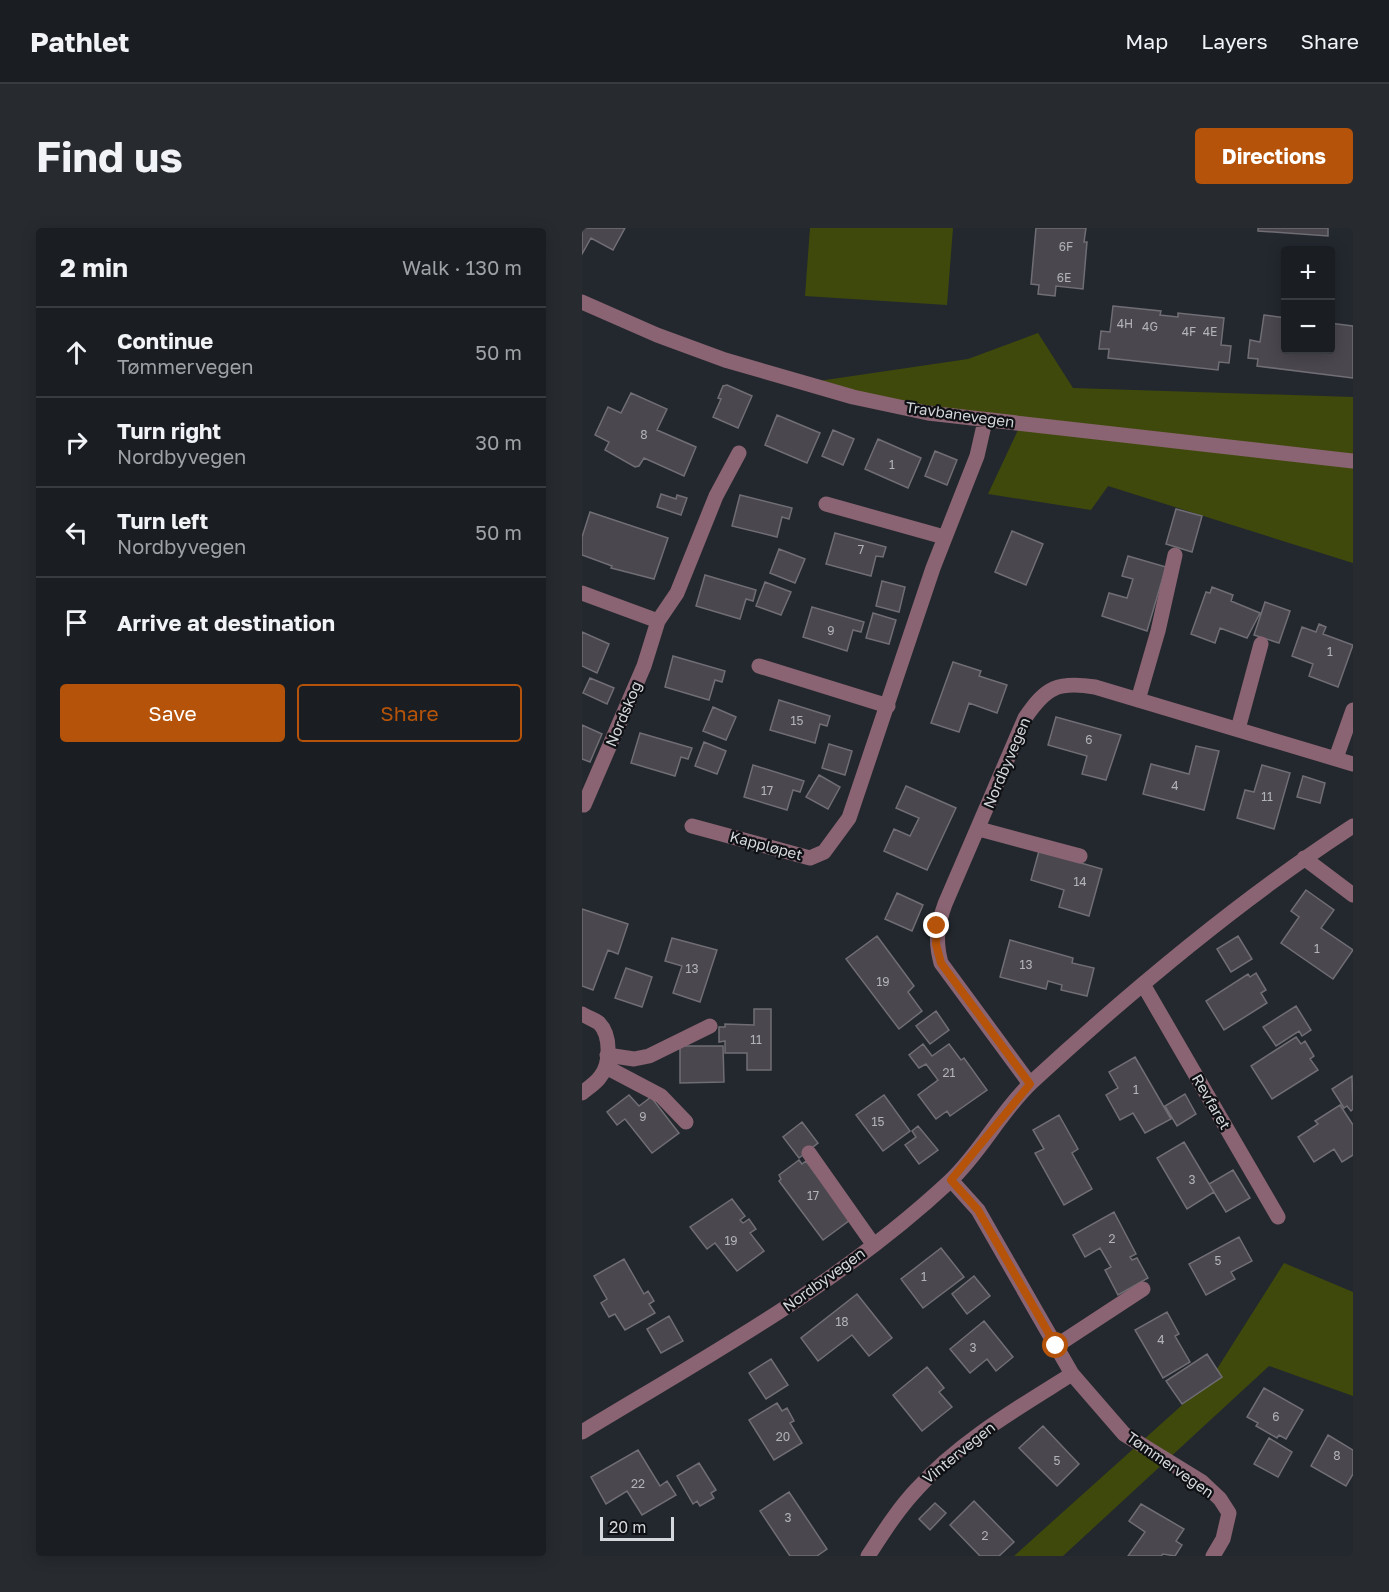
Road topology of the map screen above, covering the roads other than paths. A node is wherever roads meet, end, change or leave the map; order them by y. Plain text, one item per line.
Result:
1 (582, 302) edge
2 (985, 421) junction
3 (739, 453) dead end
4 (1353, 461) edge
5 (826, 504) dead end
6 (945, 537) junction
7 (1175, 555) dead end
8 (582, 593) edge
9 (658, 621) junction
10 (1261, 644) dead end
11 (759, 666) dead end
12 (1138, 700) junction
13 (888, 706) junction
14 (1353, 710) edge
15 (1238, 729) junction
16 (1336, 758) junction
17 (1353, 764) edge
18 (584, 805) dead end
19 (692, 826) dead end
20 (1353, 826) edge
21 (979, 829) junction
22 (1080, 856) dead end
23 (1304, 858) junction
24 (1353, 895) edge
25 (1144, 986) junction
26 (582, 1014) edge
27 (710, 1026) dead end
28 (607, 1061) junction
29 (1030, 1084) junction
30 (582, 1093) edge
31 (686, 1122) dead end
32 (810, 1153) dead end
33 (951, 1180) junction
34 (1278, 1217) dead end
35 (873, 1244) junction
36 (1143, 1289) dead end
37 (1056, 1346) junction
38 (1072, 1374) junction
39 (582, 1432) edge
40 (868, 1556) edge
41 (1213, 1556) edge

1 - 2 street, Travbanevegen
2 - 4 street, Travbanevegen
2 - 6 street, Kappløpet
3 - 9 street, Nordskog
5 - 6 street
6 - 13 street, Kappløpet
7 - 12 street
8 - 9 street
9 - 18 street, Nordskog
10 - 15 street
11 - 13 street
12 - 15 street, Nordbyvegen
12 - 21 street, Nordbyvegen
13 - 19 street, Kappløpet
14 - 16 street
15 - 16 street, Nordbyvegen
16 - 17 street, Nordbyvegen
20 - 23 street, Nordbyvegen
21 - 22 street
21 - 29 street, Nordbyvegen
23 - 24 street
23 - 25 street, Nordbyvegen
25 - 29 street, Nordbyvegen
25 - 34 street, Revfaret
26 - 28 street
27 - 28 street
28 - 30 street
28 - 31 street
29 - 33 street, Nordbyvegen
32 - 35 street
33 - 35 street, Nordbyvegen
33 - 37 street, Tømmervegen
35 - 39 street, Nordbyvegen
36 - 37 street
37 - 38 street, Tømmervegen
38 - 40 street, Vintervegen
38 - 41 street, Tømmervegen

